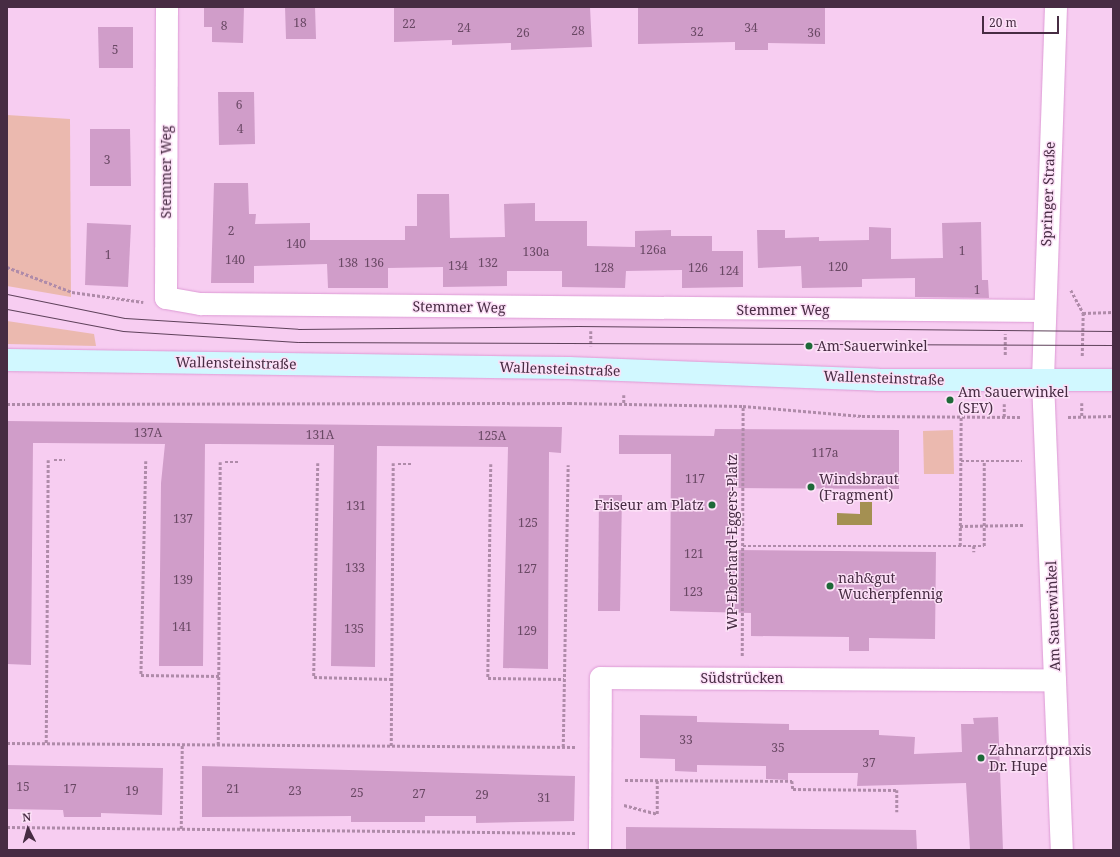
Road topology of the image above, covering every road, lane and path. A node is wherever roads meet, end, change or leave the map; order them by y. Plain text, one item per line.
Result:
1 (167, 7) edge
2 (1056, 7) edge
3 (7, 267) edge
4 (1044, 289) junction
5 (166, 298) junction
6 (1044, 311) junction
7 (1113, 312) edge
8 (7, 360) edge
9 (1113, 380) edge
10 (1043, 381) junction
11 (7, 404) edge
12 (743, 406) junction
13 (1113, 416) edge
14 (961, 417) junction
15 (1044, 417) junction
16 (48, 460) dead end
17 (54, 460) dead end
18 (65, 460) dead end
19 (146, 461) dead end
20 (960, 461) junction
21 (1046, 461) junction
22 (220, 462) dead end
23 (225, 462) dead end
24 (240, 462) dead end
25 (318, 462) dead end
26 (984, 462) junction
27 (393, 463) dead end
28 (398, 464) dead end
29 (414, 464) dead end
30 (491, 464) dead end
31 (568, 465) dead end
32 (984, 525) junction
33 (1049, 525) junction
34 (960, 526) junction
35 (743, 546) junction
36 (960, 546) junction
37 (974, 546) junction
38 (974, 552) dead end
39 (219, 676) junction
40 (742, 678) junction
41 (392, 679) junction
42 (564, 679) junction
43 (1055, 680) junction
44 (7, 743) edge
45 (46, 743) junction
46 (182, 744) junction
47 (218, 745) junction
48 (391, 746) junction
49 (563, 747) junction
50 (601, 748) junction
51 (656, 780) junction
52 (601, 790) junction
53 (897, 812) dead end
54 (7, 827) edge
55 (181, 829) junction
56 (600, 842) edge
57 (1062, 850) edge

1 - 5 street, Stemmer Weg
2 - 4 street, Springer Straße
3 - 5 path
4 - 6 street, Springer Straße
4 - 7 path
5 - 6 street, Stemmer Weg
6 - 10 street, Springer Straße
8 - 10 street, Wallensteinstraße
9 - 10 street, Wallensteinstraße
10 - 15 street, Am Sauerwinkel
11 - 12 path
12 - 14 path
12 - 35 path, WP-Eberhard-Eggers-Platz
13 - 15 path
14 - 15 path
14 - 20 path
15 - 21 street, Am Sauerwinkel
16 - 45 path
17 - 18 path
19 - 39 path
20 - 26 path
20 - 34 path
21 - 26 path
21 - 33 street, Am Sauerwinkel
22 - 39 path
23 - 24 path
25 - 41 path
26 - 32 path
27 - 41 path
28 - 29 path
30 - 42 path
31 - 42 path
32 - 33 path
32 - 34 path
32 - 37 path
33 - 43 street, Am Sauerwinkel
34 - 36 path
35 - 36 path
35 - 40 path, WP-Eberhard-Eggers-Platz
36 - 37 path
37 - 38 path
39 - 47 path
40 - 43 street, Südstrücken
40 - 50 street, Südstrücken
41 - 48 path
42 - 49 path
43 - 57 street, Am Sauerwinkel
44 - 45 path
45 - 46 path
46 - 47 path
46 - 55 path
47 - 48 path
48 - 49 path
49 - 50 path
50 - 52 street, Südstrücken
51 - 52 path
51 - 52 path
51 - 53 path
52 - 56 street, Südstrücken
54 - 55 path
55 - 56 path

